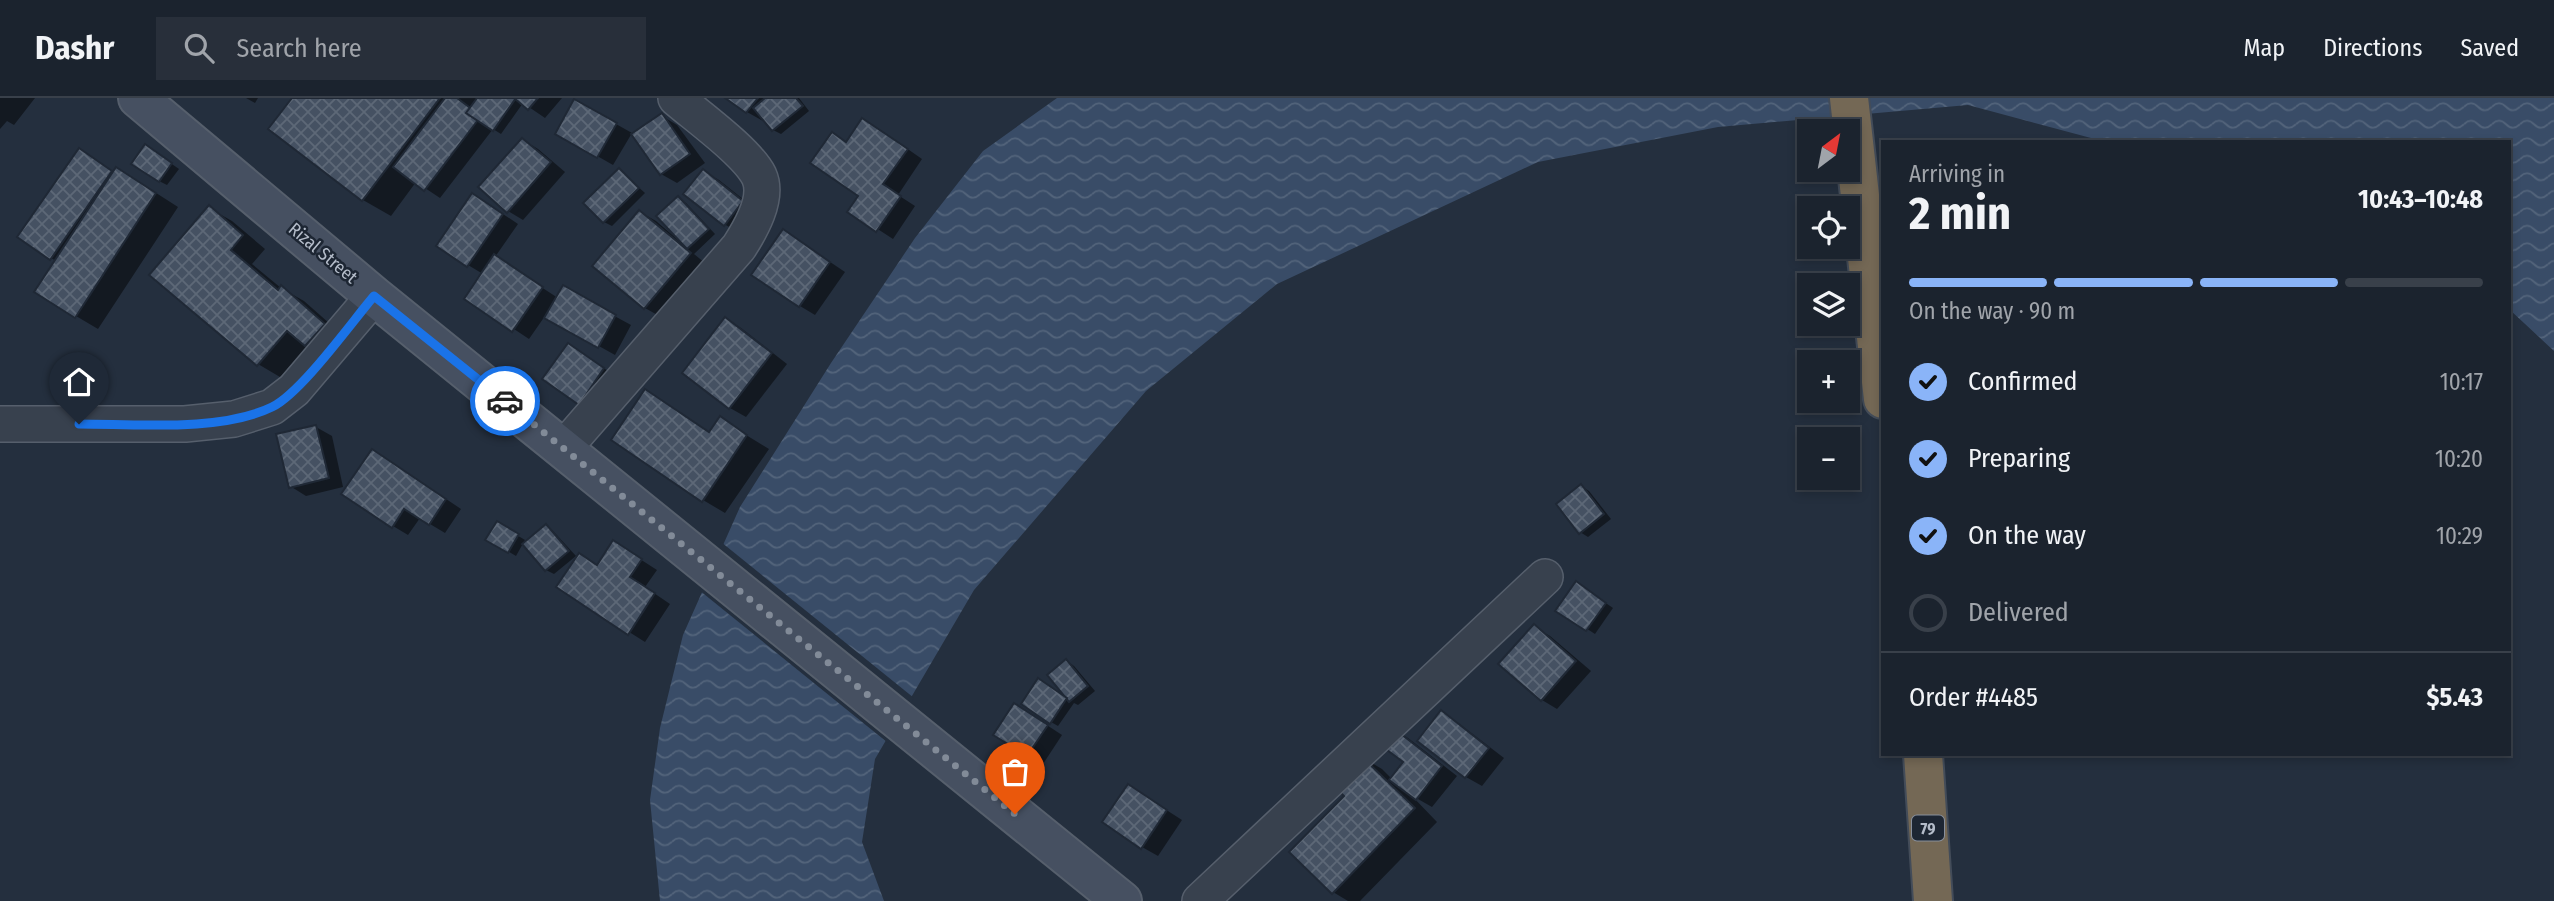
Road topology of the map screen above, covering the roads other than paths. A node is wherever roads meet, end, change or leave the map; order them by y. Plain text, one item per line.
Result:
1 (138, 98) edge
2 (676, 98) edge
3 (1850, 112) edge
4 (374, 296) junction
5 (1881, 382) edge
6 (0, 424) edge
7 (564, 448) junction
8 (1545, 577) dead end
9 (1923, 756) edge
10 (1122, 901) edge
11 (1200, 901) edge
12 (1933, 901) edge

1 - 4 main road, Rizal Street
2 - 7 street
3 - 5 highway
4 - 6 street
4 - 7 main road, Rizal Street
7 - 10 main road, Rizal Street
8 - 11 street
9 - 12 highway, 79

